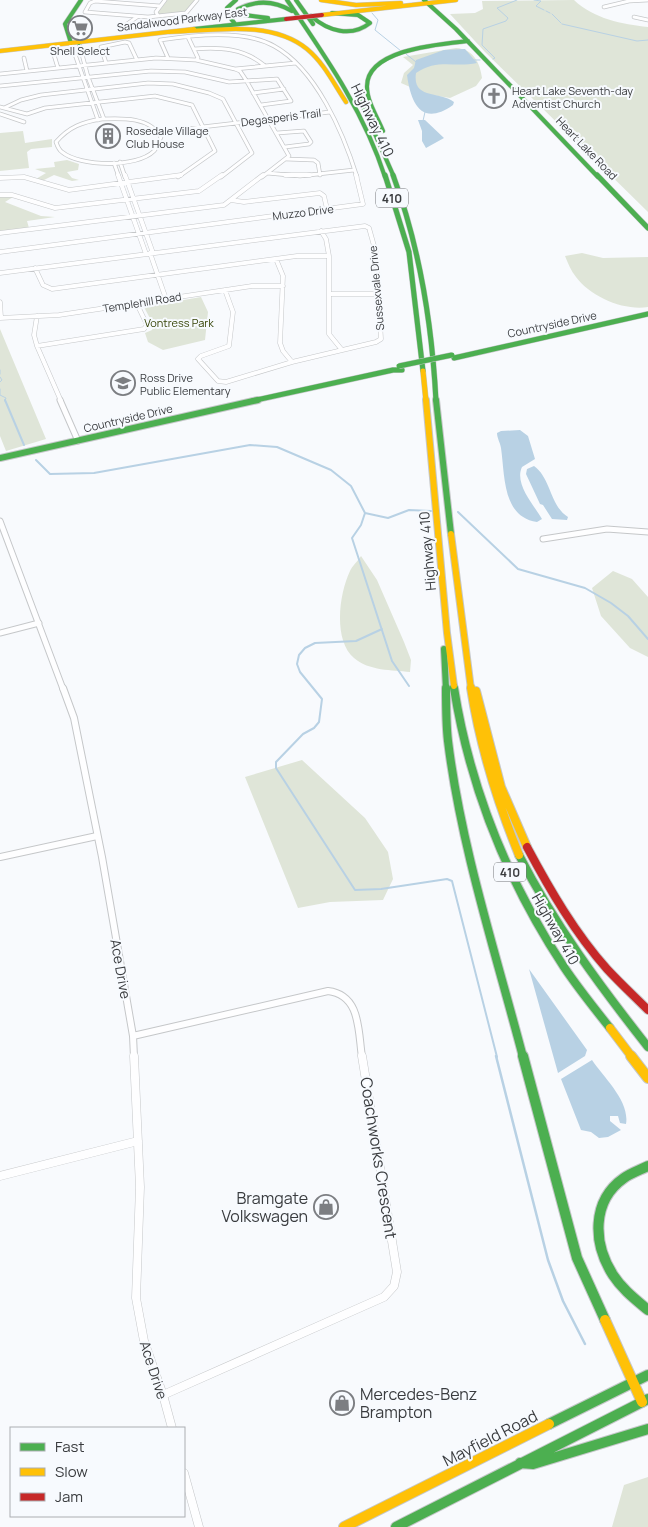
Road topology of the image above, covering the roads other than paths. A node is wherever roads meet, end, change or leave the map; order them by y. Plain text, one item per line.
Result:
1 (81, 0) edge
2 (165, 0) edge
3 (197, 0) edge
4 (236, 0) edge
5 (287, 0) edge
6 (296, 0) edge
7 (320, 0) edge
8 (456, 0) edge
9 (648, 0) edge
10 (428, 1) edge
11 (401, 3) junction
12 (160, 6) junction
13 (604, 7) dead end
14 (304, 10) junction
15 (321, 13) junction
16 (332, 14) junction
17 (137, 16) junction
18 (158, 16) junction
19 (285, 17) junction
20 (634, 17) dead end
21 (268, 18) junction
22 (648, 20) edge
23 (234, 23) junction
24 (304, 23) junction
25 (127, 24) dead end
26 (170, 32) junction
27 (188, 37) junction
28 (74, 42) junction
29 (468, 42) junction
30 (0, 49) edge
31 (194, 49) junction
32 (54, 55) dead end
33 (24, 58) dead end
34 (168, 58) junction
35 (137, 60) junction
36 (196, 60) junction
37 (106, 63) junction
38 (296, 63) junction
39 (85, 65) junction
40 (79, 66) junction
41 (266, 66) junction
42 (58, 68) junction
43 (235, 69) junction
44 (28, 71) junction
45 (0, 74) edge
46 (88, 77) junction
47 (84, 78) junction
48 (246, 80) junction
49 (0, 86) edge
50 (93, 89) junction
51 (284, 89) junction
52 (88, 90) junction
53 (253, 92) junction
54 (92, 102) junction
55 (97, 102) junction
56 (261, 105) junction
57 (2, 108) edge
58 (330, 112) junction
59 (0, 114) edge
60 (6, 115) junction
61 (0, 118) edge
62 (104, 119) junction
63 (269, 119) junction
64 (98, 120) junction
65 (24, 122) dead end
66 (236, 123) junction
67 (203, 127) junction
68 (159, 132) junction
69 (277, 133) junction
70 (285, 147) junction
71 (378, 151) junction
72 (286, 159) junction
73 (390, 160) junction
74 (120, 162) junction
75 (114, 163) junction
76 (354, 170) junction
77 (267, 173) junction
78 (320, 175) junction
79 (0, 178) edge
80 (127, 183) junction
81 (121, 184) junction
82 (0, 194) edge
83 (133, 199) junction
84 (127, 200) junction
85 (231, 200) junction
86 (327, 209) junction
87 (140, 216) junction
88 (133, 217) junction
89 (648, 228) edge
90 (322, 231) junction
91 (0, 233) edge
92 (146, 233) junction
93 (139, 234) junction
94 (0, 252) edge
95 (150, 253) junction
96 (329, 256) junction
97 (276, 259) junction
98 (36, 268) junction
99 (0, 273) edge
100 (158, 275) junction
101 (282, 286) junction
102 (224, 290) junction
103 (329, 294) junction
104 (378, 294) junction
105 (166, 299) junction
106 (0, 302) edge
107 (137, 304) junction
108 (648, 314) edge
109 (37, 316) junction
110 (1, 318) edge
111 (36, 346) junction
112 (342, 350) junction
113 (292, 362) junction
114 (78, 441) junction
115 (14, 456) junction
116 (0, 458) edge
117 (0, 462) edge
118 (0, 522) edge
119 (648, 532) edge
120 (543, 539) dead end
121 (39, 623) junction
122 (0, 633) edge
123 (447, 633) junction
124 (469, 681) junction
125 (97, 836) junction
126 (0, 856) edge
127 (648, 1010) edge
128 (133, 1036) junction
129 (648, 1047) edge
130 (648, 1078) edge
131 (138, 1140) junction
132 (648, 1166) edge
133 (0, 1176) edge
134 (648, 1310) edge
135 (648, 1375) edge
136 (633, 1382) junction
137 (163, 1395) junction
138 (645, 1400) edge
139 (172, 1427) edge
140 (648, 1428) edge
141 (520, 1463) junction
142 (185, 1477) edge
143 (199, 1527) edge
144 (344, 1527) edge
145 (396, 1527) edge

1 - 28 main road
2 - 12 street
3 - 18 street
4 - 23 main road
5 - 24 main road, Highway 410 / 410
6 - 14 main road, Highway 410 / 410
7 - 11 main road
8 - 10 main road, Sandalwood Parkway East
9 - 13 street
10 - 11 main road, Sandalwood Parkway East
10 - 16 main road, Sandalwood Parkway East
10 - 29 main road, Heart Lake Road
11 - 15 main road, Sandalwood Parkway East
12 - 17 street
12 - 18 street
14 - 16 main road
14 - 73 main road, Highway 410 / 410
15 - 16 main road, Sandalwood Parkway East
15 - 19 main road, Sandalwood Parkway East, bridge
17 - 18 street
17 - 25 street
19 - 21 main road, Sandalwood Parkway East
19 - 23 main road, Sandalwood Parkway East
20 - 22 street
21 - 23 main road, Sandalwood Parkway East
21 - 24 main road
23 - 26 main road, Sandalwood Parkway East
23 - 28 main road, Sandalwood Parkway East
24 - 71 main road, Highway 410 / 410
26 - 28 main road, Sandalwood Parkway East
26 - 71 main road
27 - 31 street
27 - 34 street, Degasperis Trail
27 - 38 street, Degasperis Trail
28 - 30 main road, Sandalwood Parkway East
28 - 39 street
28 - 40 street
29 - 73 main road
29 - 89 main road, Heart Lake Road
31 - 36 street
31 - 41 street
32 - 42 street
33 - 44 street
34 - 35 street
34 - 36 street
35 - 37 street
35 - 37 street
36 - 43 street
37 - 39 street
38 - 41 street
38 - 58 street, Degasperis Trail
39 - 40 street
39 - 46 street
40 - 42 street
40 - 47 street
41 - 43 street
42 - 44 street
43 - 48 street
44 - 45 street
46 - 47 street
46 - 48 street
46 - 50 street
47 - 49 street
47 - 52 street
48 - 51 street
48 - 53 street
50 - 52 street
50 - 55 street
50 - 66 street
51 - 53 street
51 - 56 street
52 - 54 street
52 - 57 street
53 - 56 street
54 - 55 street
54 - 57 street
54 - 64 street
55 - 62 street
55 - 67 street
56 - 63 street
58 - 63 street, Degasperis Trail
58 - 76 street, Muzzo Drive
59 - 60 street
60 - 61 street
60 - 65 street
62 - 64 street
62 - 68 street
63 - 66 street, Degasperis Trail
63 - 69 street
64 - 75 street
66 - 67 street, Degasperis Trail
66 - 83 street
67 - 68 street, Degasperis Trail
67 - 80 street
68 - 74 street
69 - 70 street
69 - 70 street
70 - 72 street
71 - 123 main road, Highway 410 / 410
72 - 77 street
72 - 78 street
73 - 124 main road, Highway 410 / 410
74 - 75 street
74 - 80 street
75 - 81 street
76 - 78 street
76 - 86 street, Muzzo Drive
77 - 78 street
77 - 85 street
79 - 81 street
80 - 81 street
80 - 83 street
81 - 84 street
82 - 84 street
83 - 84 street
83 - 87 street
84 - 88 street
85 - 86 street
85 - 87 street
86 - 92 street, Muzzo Drive
87 - 88 street
87 - 92 street
88 - 91 street
88 - 93 street
90 - 95 street, Sussexvale Drive
90 - 96 street
90 - 104 street, Sussexvale Drive
92 - 93 street, Muzzo Drive
92 - 95 street
93 - 94 street, Muzzo Drive
93 - 95 street
95 - 98 street, Sussexvale Drive
95 - 100 street
96 - 97 street
96 - 103 street
97 - 100 street
97 - 101 street
98 - 99 street, Sussexvale Drive
98 - 100 street
100 - 105 street
101 - 102 street, Templehill Road
101 - 113 street
102 - 105 street, Templehill Road
102 - 113 street, Sussexvale Drive
103 - 104 street
103 - 112 street
104 - 112 street, Sussexvale Drive
105 - 107 street, Templehill Road
106 - 110 street
107 - 109 street, Templehill Road
107 - 111 street
108 - 114 main road, Countryside Drive, bridge
109 - 110 street, Templehill Road
109 - 111 street
111 - 114 street
112 - 113 street, Sussexvale Drive
114 - 115 main road, Countryside Drive
115 - 116 main road, Countryside Drive
115 - 117 main road, Countryside Drive
118 - 121 street, Ace Drive
119 - 120 street
121 - 122 street
121 - 125 street, Ace Drive
123 - 130 main road, Highway 410 / 410
123 - 136 main road
124 - 127 main road
124 - 129 main road, Highway 410 / 410
125 - 126 street
125 - 128 street, Ace Drive
128 - 131 street, Ace Drive
128 - 137 street, Coachworks Crescent
131 - 133 street
131 - 137 street, Ace Drive
132 - 134 main road
135 - 136 main road, Mayfield Road
136 - 138 main road
136 - 144 main road, Mayfield Road
137 - 139 street, Ace Drive
138 - 141 main road
140 - 141 main road
141 - 145 main road
142 - 143 street

